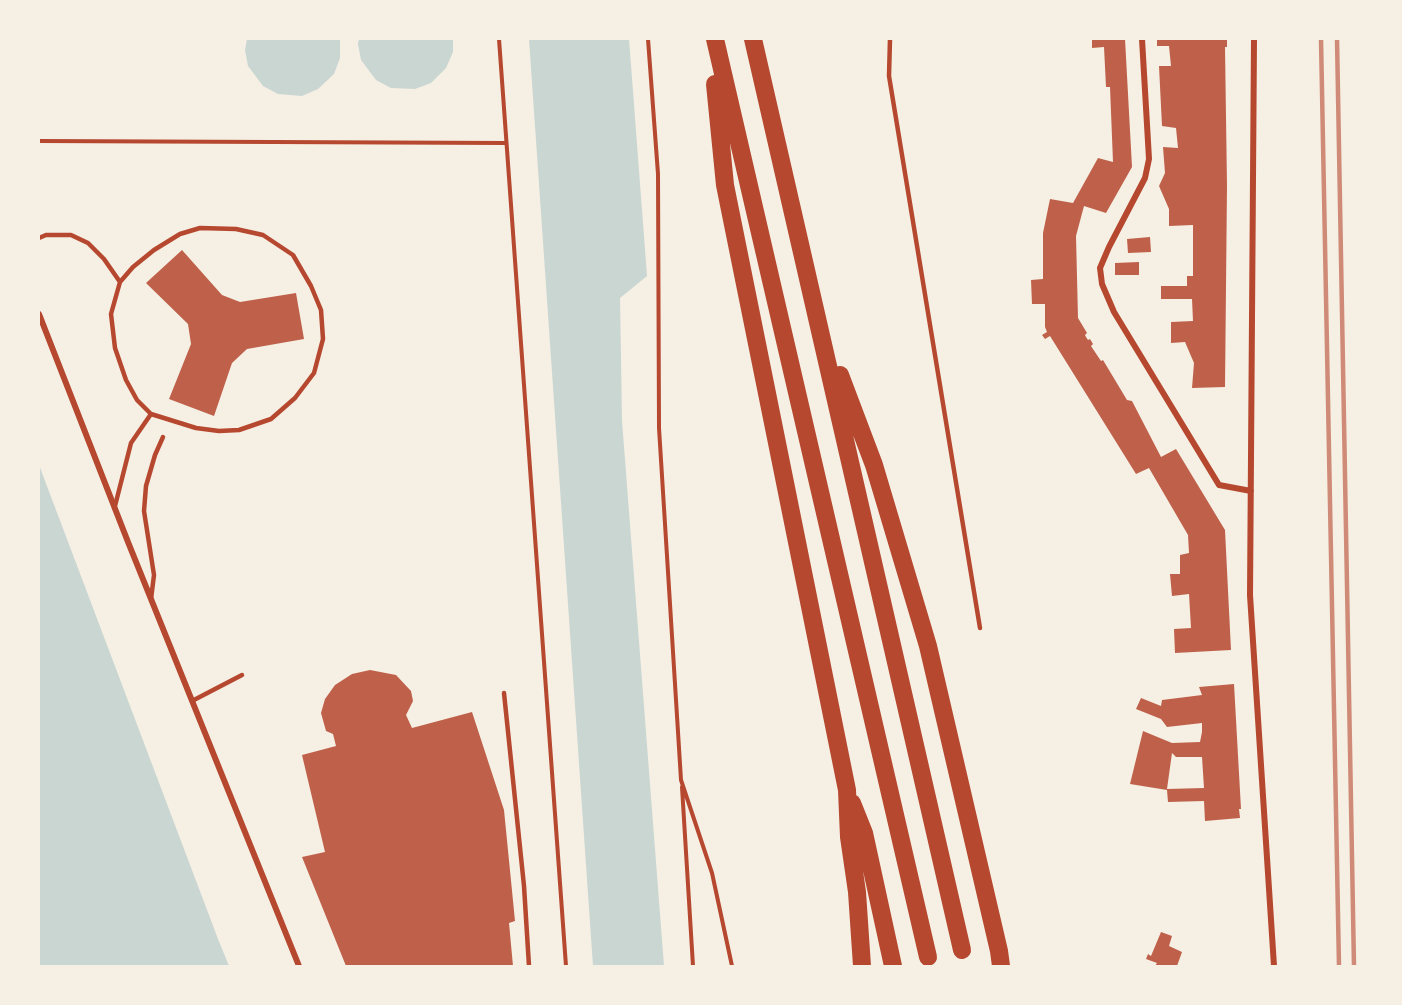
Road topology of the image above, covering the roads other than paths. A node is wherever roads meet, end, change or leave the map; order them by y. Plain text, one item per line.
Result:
1 (713, 39) edge
2 (753, 39) edge
3 (890, 39) edge
4 (1142, 39) edge
5 (1254, 39) edge
6 (39, 238) edge
7 (120, 282) junction
8 (815, 312) junction
9 (39, 314) edge
10 (151, 414) junction
11 (162, 437) dead end
12 (1251, 491) junction
13 (114, 508) junction
14 (151, 599) junction
15 (980, 628) dead end
16 (242, 675) dead end
17 (504, 693) dead end
18 (192, 701) junction
19 (847, 790) junction
20 (962, 950) dead end
21 (928, 957) dead end
22 (299, 966) edge
23 (529, 966) edge
24 (862, 966) edge
25 (893, 966) edge
26 (1000, 966) edge
27 (1274, 966) edge

1 - 19 highway
1 - 21 highway
2 - 8 highway
3 - 15 lane
4 - 12 street
5 - 12 street
6 - 7 lane
7 - 10 lane
7 - 10 lane
8 - 20 highway
8 - 26 highway
9 - 13 street
10 - 13 lane
11 - 14 lane
12 - 27 street
13 - 14 street
14 - 18 street
16 - 18 lane
17 - 23 lane
18 - 22 street
19 - 24 highway
19 - 25 highway

